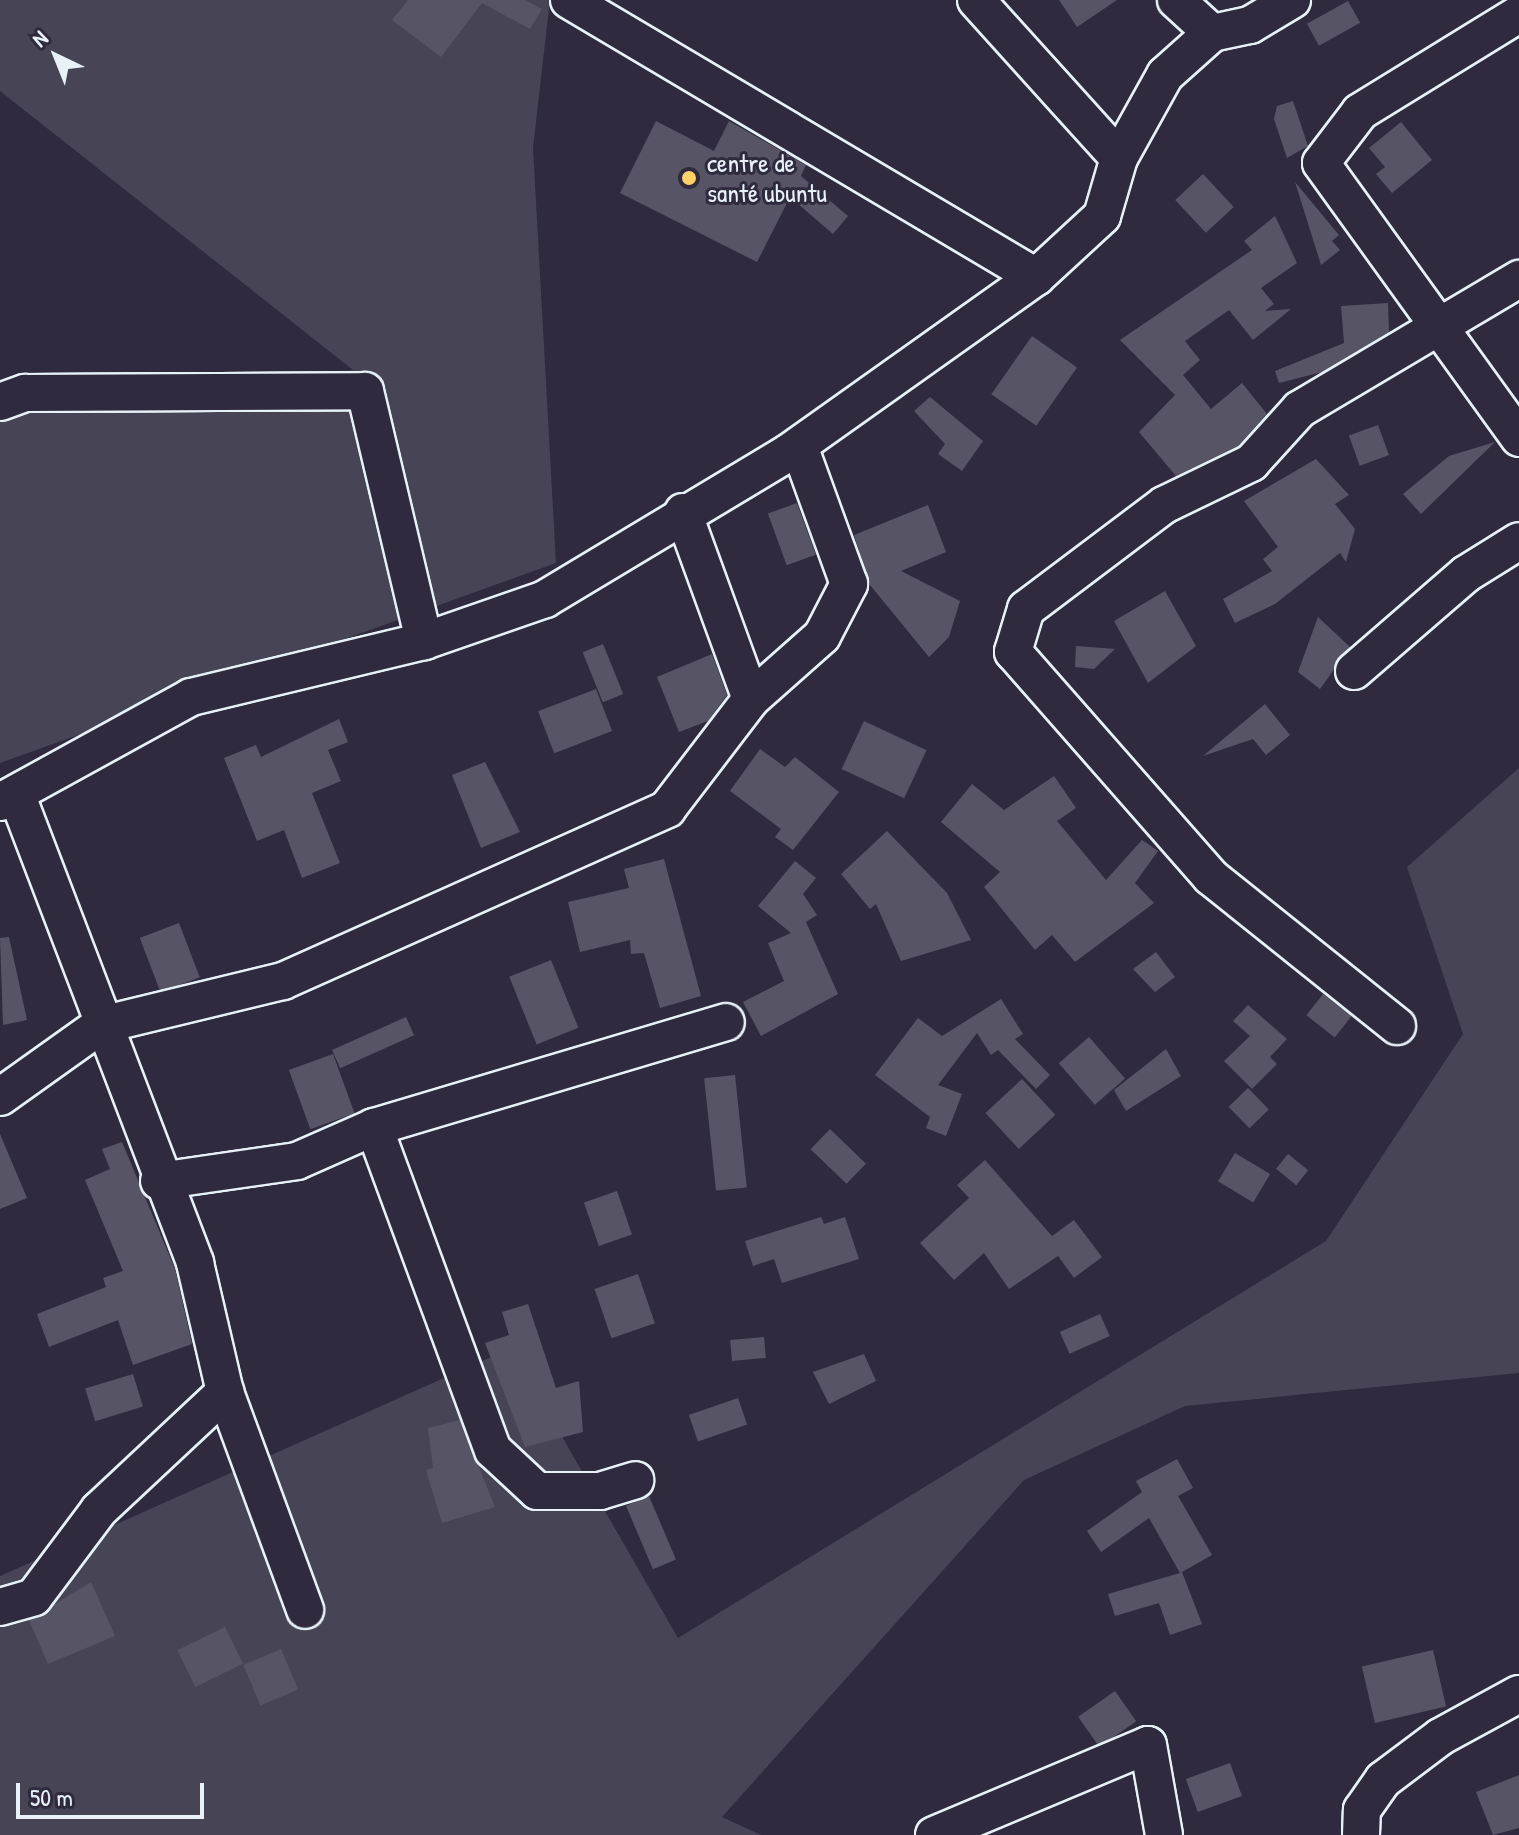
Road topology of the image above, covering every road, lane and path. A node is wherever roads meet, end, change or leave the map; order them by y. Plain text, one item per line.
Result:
1 (569, 0) edge
2 (976, 0) edge
3 (1176, 0) edge
4 (1292, 0) edge
5 (1519, 14) edge
6 (1212, 33) junction
7 (1119, 158) junction
8 (1036, 277) junction
9 (1519, 279) edge
10 (1441, 326) junction
11 (0, 402) edge
12 (1519, 438) edge
13 (799, 446) junction
14 (683, 512) junction
15 (1519, 541) edge
16 (424, 641) junction
17 (1354, 671) dead end
18 (751, 699) junction
19 (9, 799) edge
20 (726, 1022) dead end
21 (101, 1025) junction
22 (1397, 1026) dead end
23 (0, 1097) edge
24 (374, 1127) junction
25 (159, 1181) junction
26 (225, 1392) junction
27 (635, 1480) dead end
28 (0, 1607) edge
29 (305, 1610) dead end
30 (1519, 1694) edge
31 (934, 1835) edge
32 (1164, 1835) edge
33 (1361, 1835) edge

1 - 8 street
2 - 7 street
3 - 6 street
4 - 6 street
5 - 10 street
6 - 7 street
7 - 8 street
8 - 13 street
9 - 10 street
10 - 12 street
10 - 22 street
11 - 16 street
13 - 14 street
13 - 18 street
14 - 16 street
14 - 18 street
15 - 17 street
16 - 19 street
18 - 21 street
19 - 21 street
20 - 24 street
21 - 23 street
21 - 25 street
24 - 25 street
24 - 27 street
25 - 26 street
26 - 28 street
26 - 29 street
30 - 33 street
31 - 32 street

